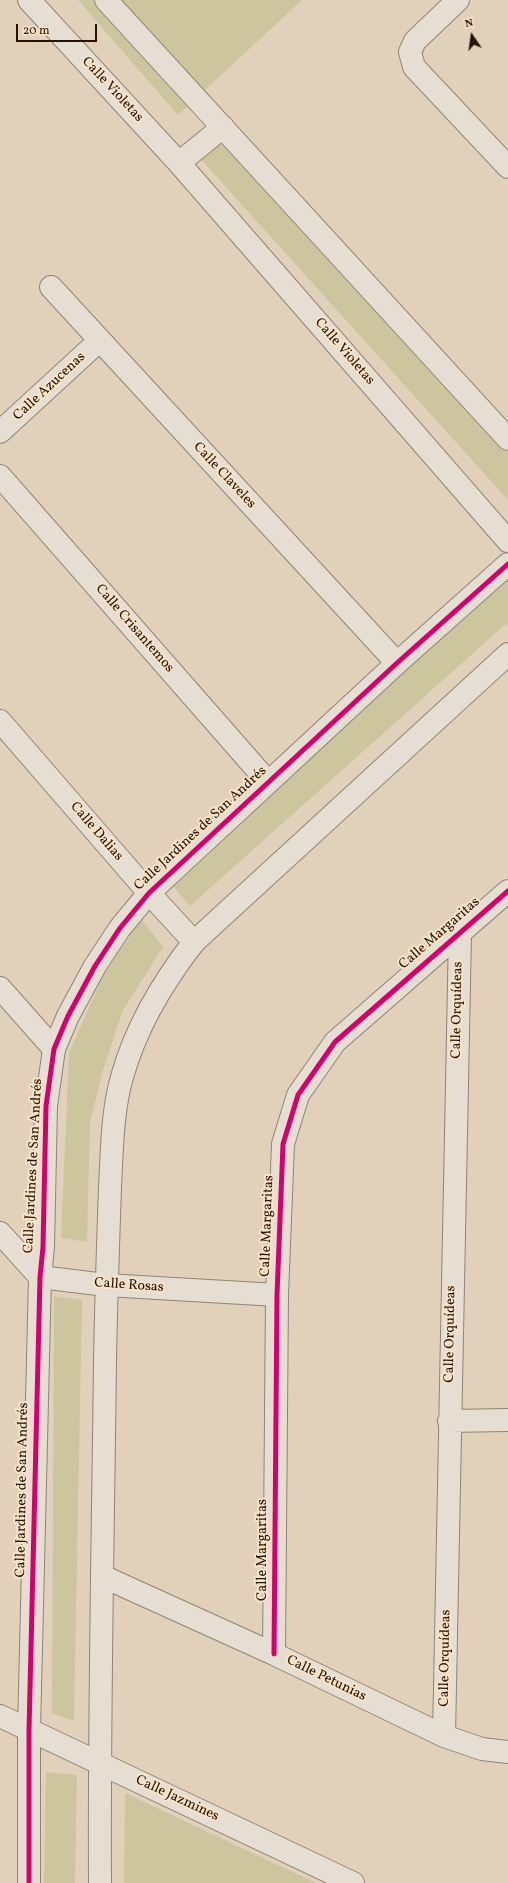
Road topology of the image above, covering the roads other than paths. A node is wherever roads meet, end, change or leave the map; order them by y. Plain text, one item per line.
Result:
1 (29, 0) edge
2 (106, 0) edge
3 (458, 0) edge
4 (223, 127) junction
5 (179, 163) junction
6 (508, 167) edge
7 (52, 287) dead end
8 (99, 341) junction
9 (0, 432) edge
10 (508, 439) edge
11 (0, 476) edge
12 (508, 541) edge
13 (508, 564) edge
14 (508, 654) edge
15 (397, 663) junction
16 (0, 721) edge
17 (268, 782) junction
18 (508, 891) edge
19 (149, 893) junction
20 (460, 933) junction
21 (194, 942) junction
22 (0, 988) edge
23 (54, 1049) junction
24 (0, 1233) edge
25 (40, 1277) junction
26 (106, 1285) junction
27 (278, 1295) junction
28 (508, 1420) edge
29 (450, 1422) junction
30 (102, 1576) junction
31 (274, 1654) junction
32 (0, 1716) edge
33 (29, 1730) junction
34 (444, 1736) junction
35 (508, 1752) edge
36 (99, 1762) junction
37 (29, 1883) edge
38 (100, 1883) edge
39 (353, 1883) edge

1 - 5 street, Calle Violetas
2 - 4 street
3 - 6 street
4 - 5 street
4 - 10 street
5 - 12 street, Calle Violetas
7 - 8 street, Calle Claveles
8 - 9 street, Calle Azucenas
8 - 15 street, Calle Claveles
11 - 17 street, Calle Crisantemos
13 - 15 street, Calle Jardines de San Andrés
14 - 21 street
15 - 17 street, Calle Jardines de San Andrés
16 - 19 street, Calle Dalias
17 - 19 street, Calle Jardines de San Andrés
18 - 20 street, Calle Margaritas
19 - 21 street, Calle Dalias
19 - 23 street, Calle Jardines de San Andrés
20 - 27 street, Calle Margaritas
20 - 29 street, Calle Orquídeas
21 - 26 street
22 - 23 street
23 - 25 street, Calle Jardines de San Andrés
24 - 25 street
25 - 26 street, Calle Rosas
25 - 33 street, Calle Jardines de San Andrés
26 - 27 street, Calle Rosas
26 - 30 street
27 - 31 street, Calle Margaritas
28 - 29 street
29 - 34 street, Calle Orquídeas
30 - 31 street, Calle Petunias
30 - 36 street
31 - 34 street, Calle Petunias
32 - 33 street, Calle Jazmines
33 - 36 street, Calle Jazmines
33 - 37 street, Calle Jardines de San Andrés
34 - 35 street, Calle Petunias
36 - 38 street
36 - 39 street, Calle Jazmines

